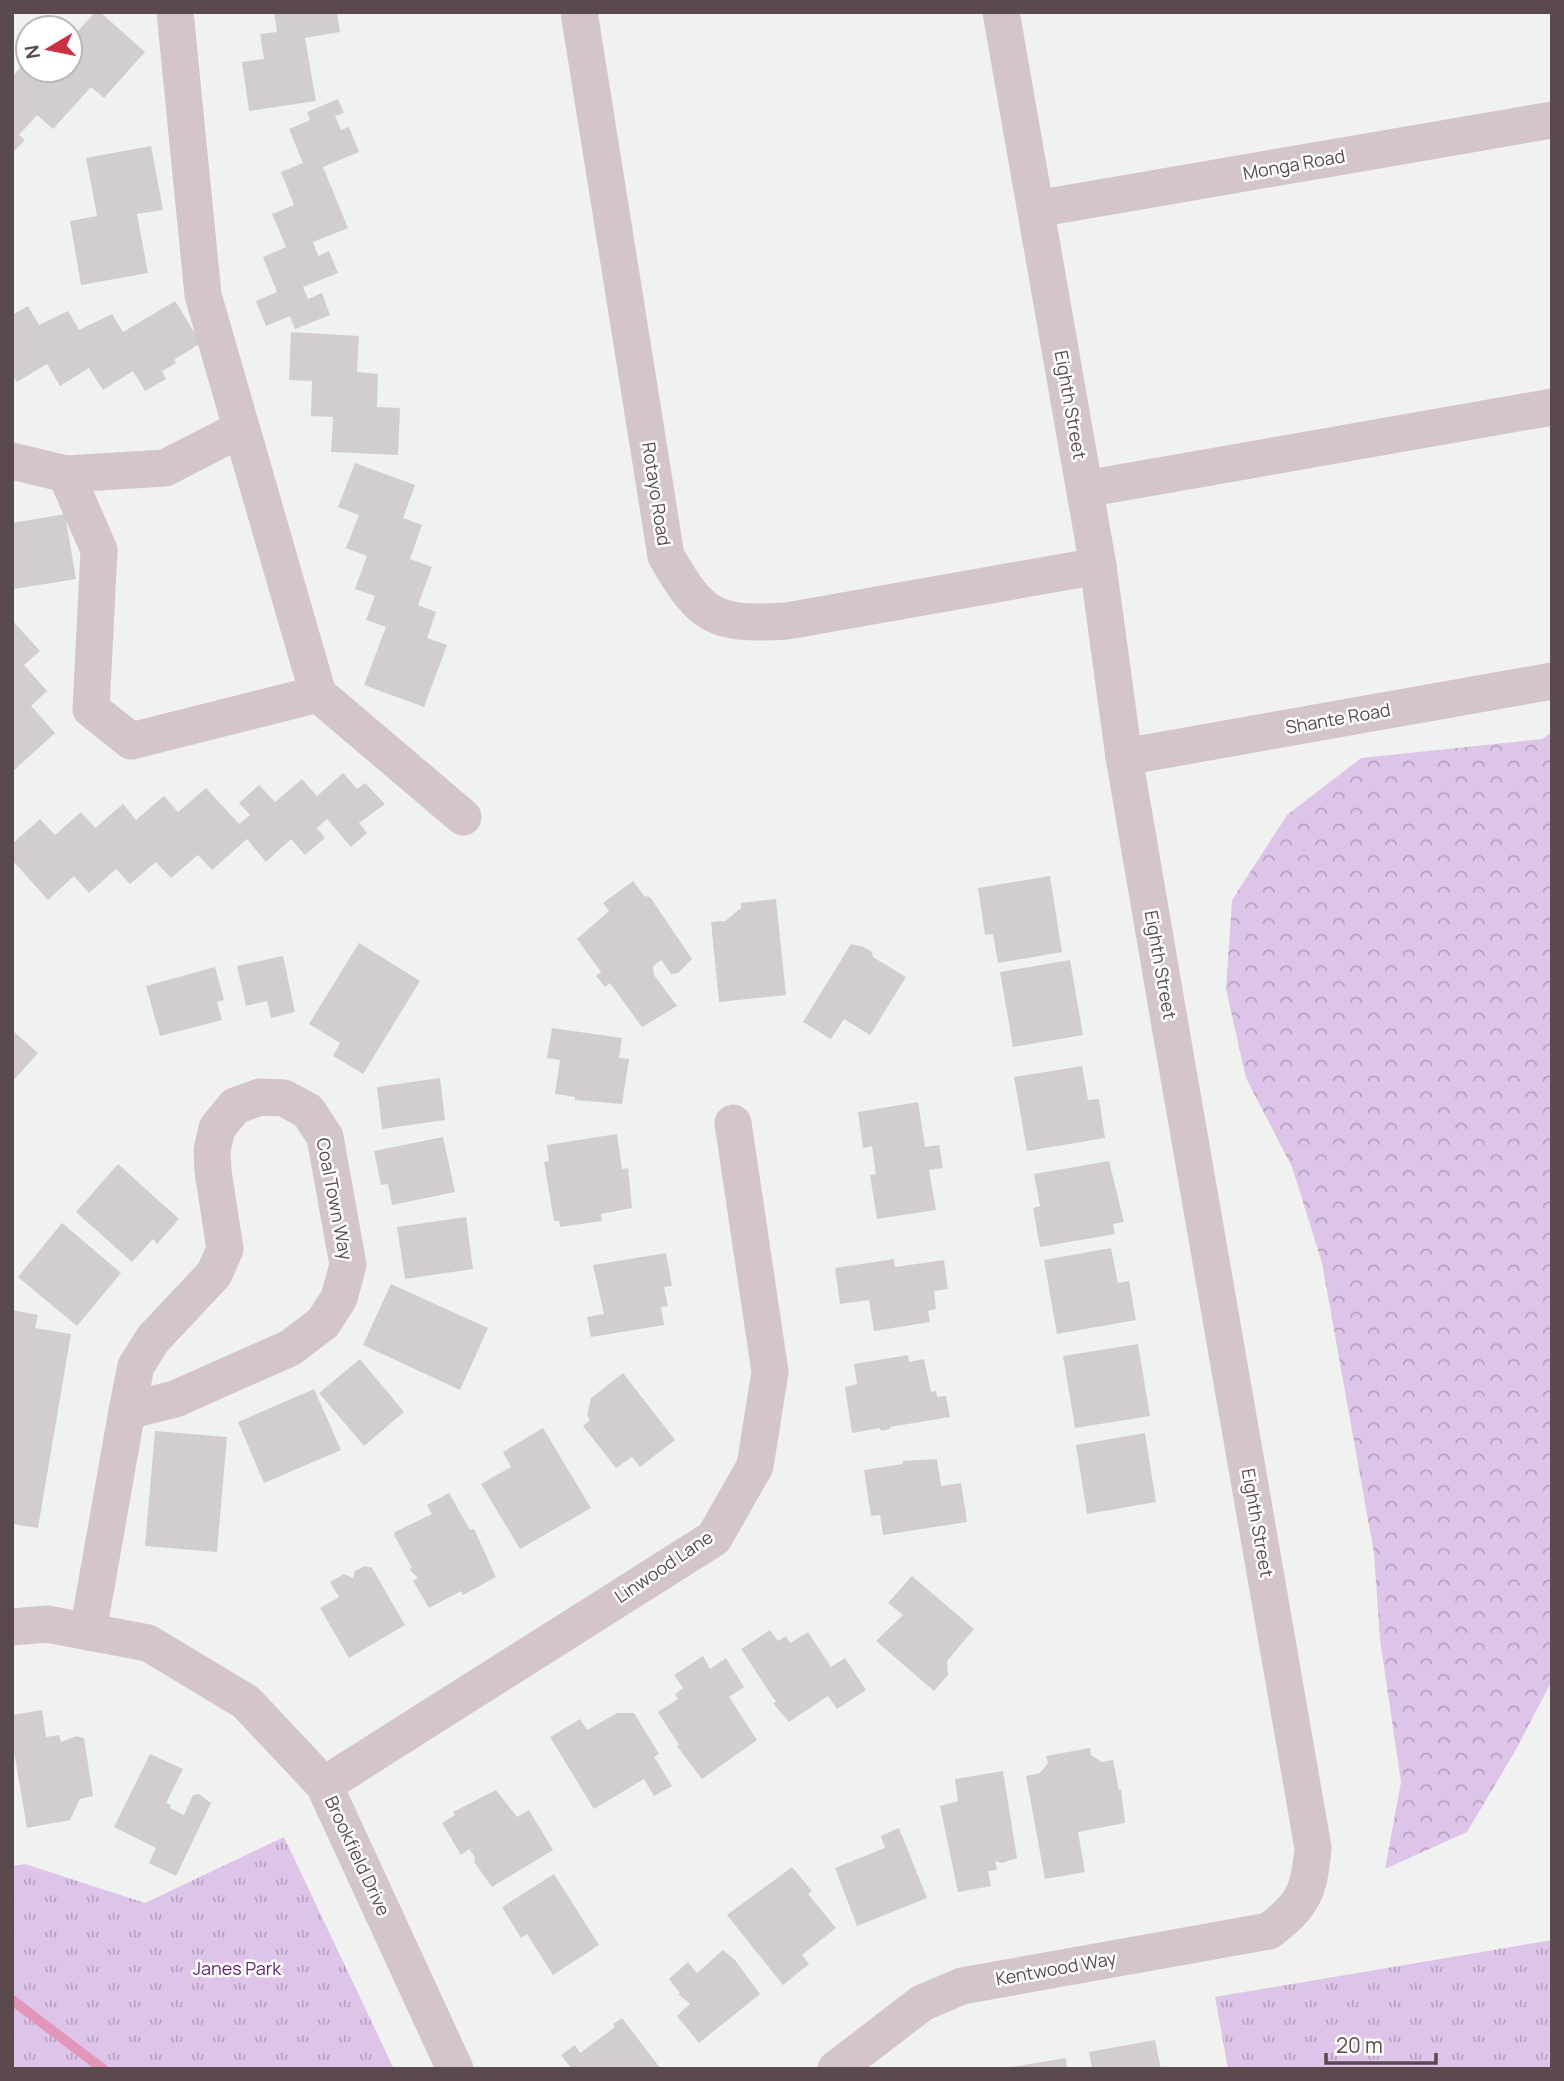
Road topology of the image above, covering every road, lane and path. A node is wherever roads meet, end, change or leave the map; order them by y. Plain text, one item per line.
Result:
1 (175, 12) edge
2 (579, 12) edge
3 (1002, 12) edge
4 (1552, 120) edge
5 (1036, 209) junction
6 (1552, 407) edge
7 (242, 429) junction
8 (12, 461) edge
9 (66, 474) junction
10 (1084, 489) junction
11 (1098, 566) junction
12 (1552, 681) edge
13 (318, 694) junction
14 (1124, 757) junction
15 (463, 817) dead end
16 (733, 1122) dead end
17 (127, 1411) junction
18 (12, 1627) edge
19 (88, 1632) junction
20 (324, 1785) junction
21 (1293, 1912) joint
22 (455, 2069) edge
23 (836, 2069) edge

1 - 7 street
2 - 11 street, Rotayo Road
3 - 5 street, Eighth Street
4 - 5 street, Monga Road
5 - 10 street, Eighth Street
6 - 10 street
7 - 9 street
7 - 13 street
8 - 9 street
9 - 13 street
10 - 11 street, Eighth Street
11 - 14 street, Eighth Street
12 - 14 street, Shante Road
13 - 15 street
14 - 21 street, Eighth Street
16 - 20 street, Linwood Lane
17 - 17 street, Coal Town Way
17 - 19 street, Coal Town Way
18 - 19 street, Brookfield Drive
19 - 20 street, Brookfield Drive
20 - 22 street, Brookfield Drive
21 - 23 street, Kentwood Way

